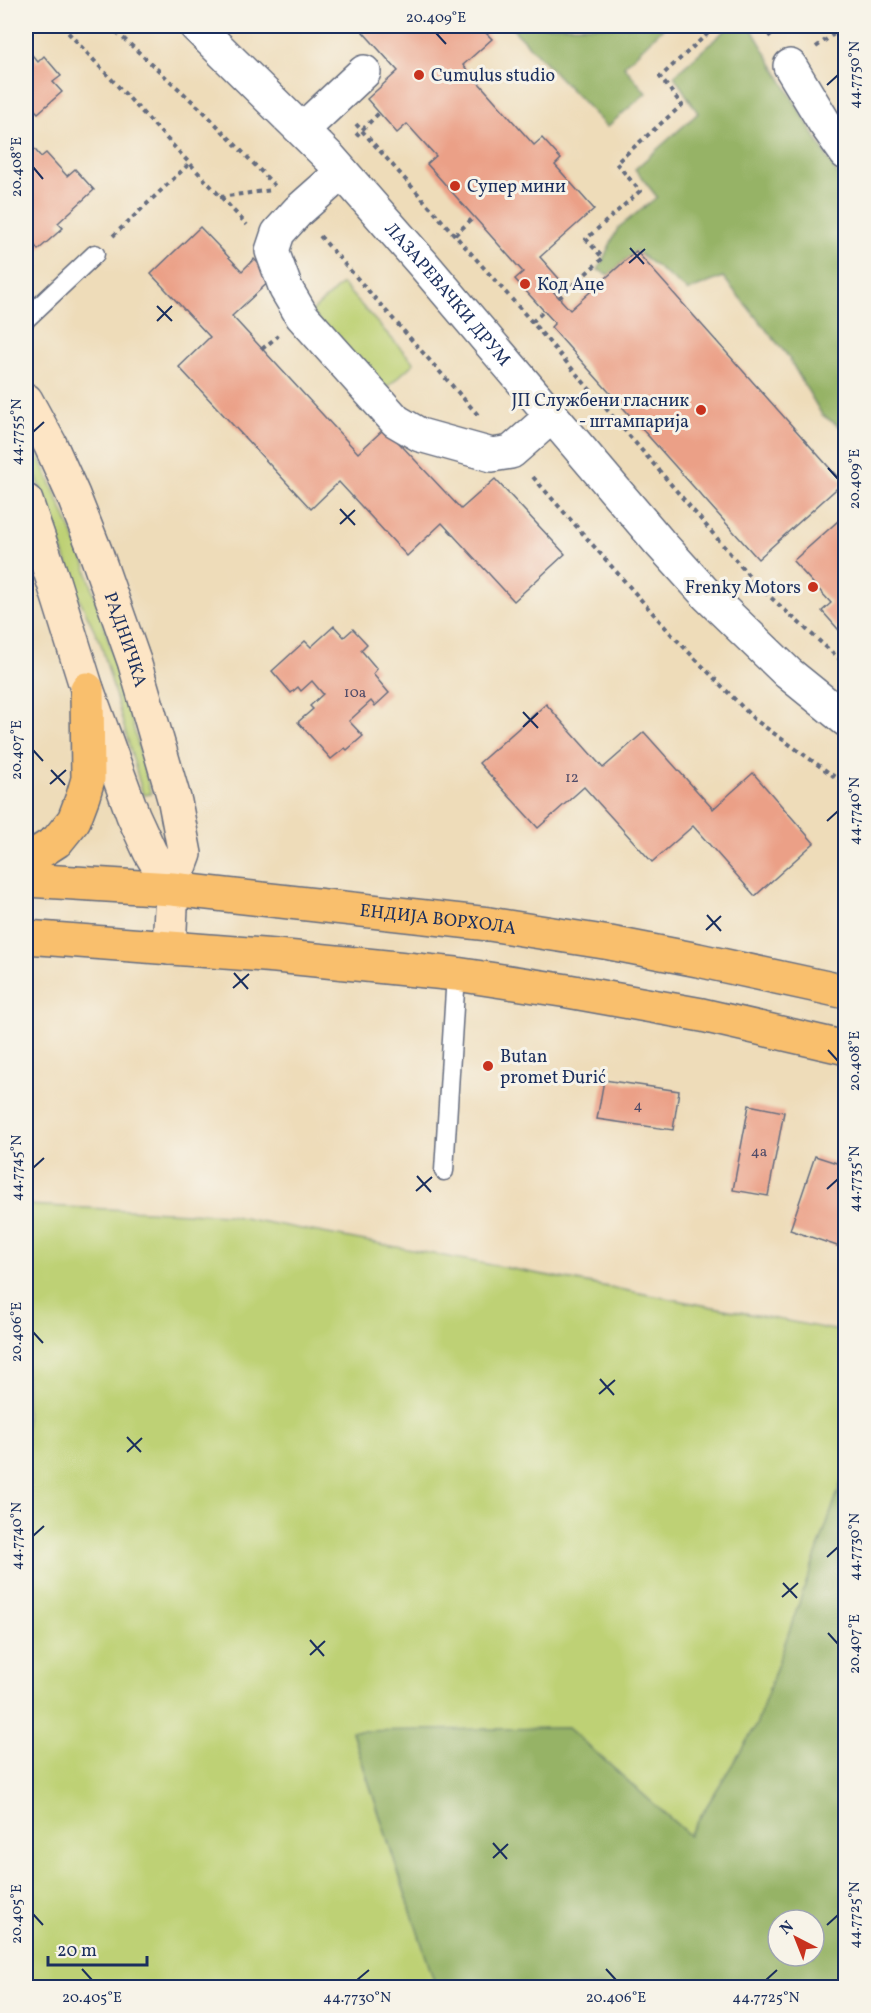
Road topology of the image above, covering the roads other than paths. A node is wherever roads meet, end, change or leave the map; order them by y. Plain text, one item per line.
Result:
1 (196, 26) edge
2 (790, 66) dead end
3 (364, 72) dead end
4 (302, 130) junction
5 (846, 153) edge
6 (342, 172) junction
7 (95, 254) road end
8 (26, 319) edge
9 (26, 400) edge
10 (552, 416) junction
11 (26, 501) edge
12 (87, 689) junction
13 (846, 720) edge
14 (26, 861) edge
15 (26, 880) edge
16 (172, 889) junction
17 (26, 937) edge
18 (170, 948) junction
19 (456, 974) junction
20 (846, 992) edge
21 (846, 1048) edge
22 (444, 1171) dead end

1 - 4 street, ЛАЗАРЕВАЧКИ ДРУМ
2 - 5 street
3 - 4 street
4 - 6 street, ЛАЗАРЕВАЧКИ ДРУМ
6 - 10 street, ЛАЗАРЕВАЧКИ ДРУМ
6 - 10 street
7 - 8 lane
9 - 16 street, РАДНИЧКА
10 - 13 street, ЛАЗАРЕВАЧКИ ДРУМ
11 - 12 street
12 - 14 main road
12 - 16 street
15 - 16 main road, ЕНДИЈА ВОРХОЛА
16 - 18 street, РАДНИЧКА
16 - 20 main road, ЕНДИЈА ВОРХОЛА
17 - 18 main road
18 - 19 main road
19 - 21 main road
19 - 22 lane

